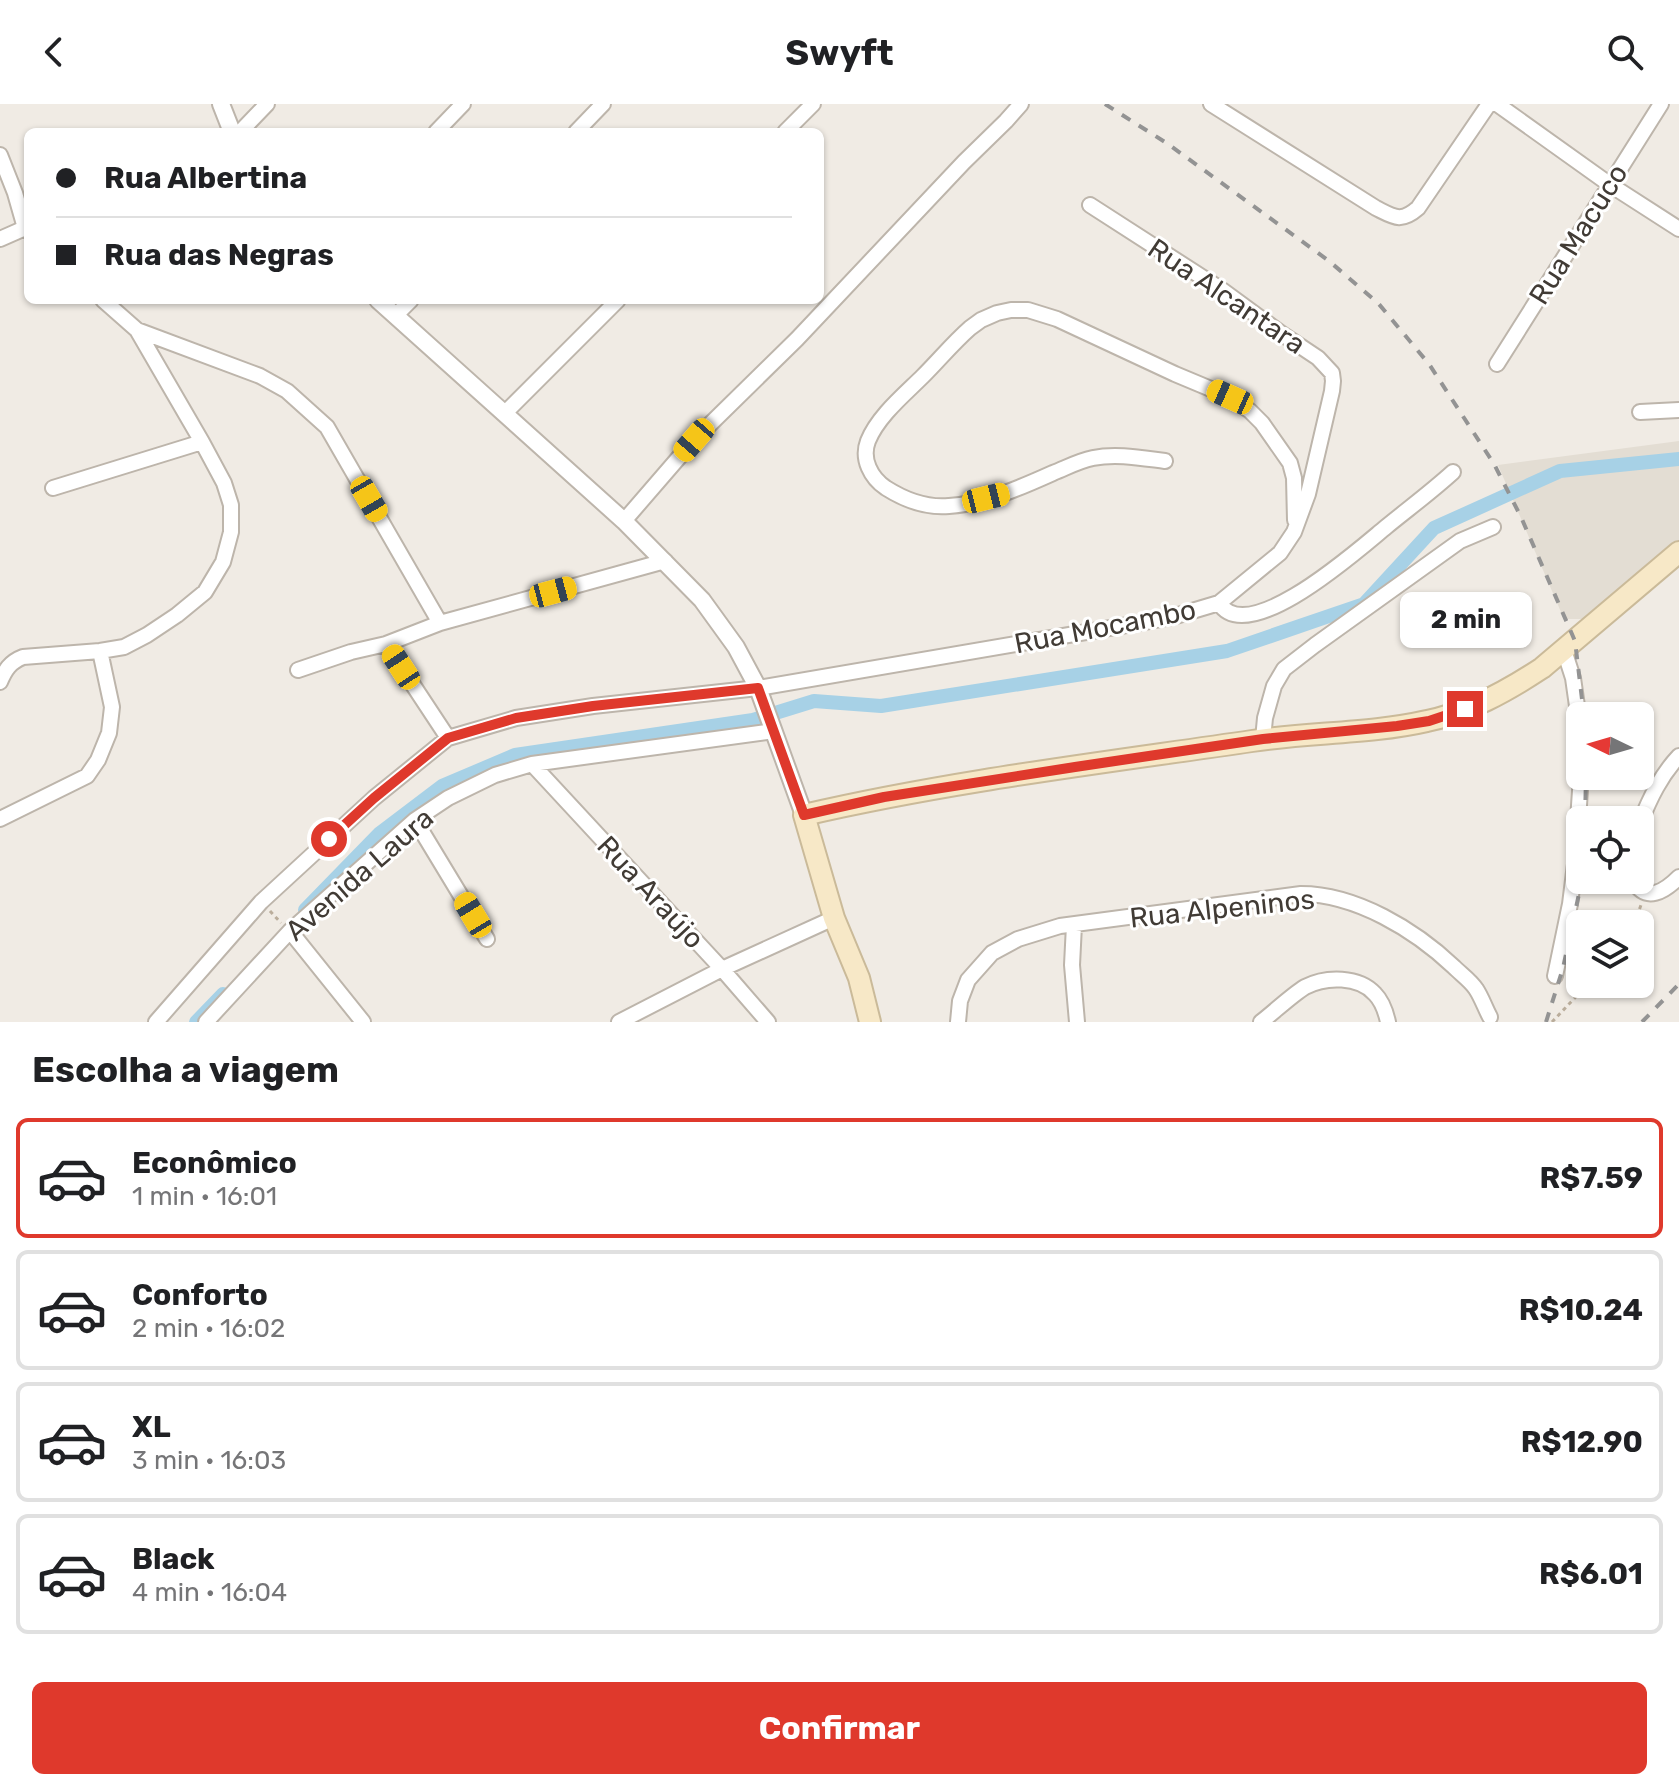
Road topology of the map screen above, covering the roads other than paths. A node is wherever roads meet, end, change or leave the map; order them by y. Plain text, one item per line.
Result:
1 (221, 104) edge
2 (267, 104) edge
3 (463, 104) edge
4 (603, 104) edge
5 (813, 104) edge
6 (1021, 104) edge
7 (1211, 104) edge
8 (1489, 104) edge
9 (1497, 104) edge
10 (1661, 104) edge
11 (230, 128) edge
12 (244, 128) edge
13 (440, 128) edge
14 (580, 128) edge
15 (789, 128) edge
16 (0, 155) edge
17 (1609, 184) junction
18 (1090, 205) dead end
19 (24, 220) edge
20 (1679, 229) edge
21 (24, 230) edge
22 (0, 239) edge
23 (108, 304) edge
24 (383, 304) edge
25 (407, 304) edge
26 (614, 304) edge
27 (396, 315) junction
28 (137, 330) junction
29 (1497, 364) dead end
30 (1328, 405) joint
31 (1679, 410) edge
32 (1640, 412) dead end
33 (505, 413) junction
34 (202, 442) junction
35 (1165, 461) dead end
36 (1453, 472) dead end
37 (53, 488) dead end
38 (624, 521) junction
39 (1493, 527) dead end
40 (1294, 532) junction
41 (1679, 552) edge
42 (665, 561) junction
43 (1219, 603) junction
44 (440, 623) junction
45 (386, 644) junction
46 (1564, 650) junction
47 (100, 651) junction
48 (298, 670) dead end
49 (0, 682) edge
50 (760, 693) junction
51 (1576, 702) edge
52 (771, 725) junction
53 (448, 738) junction
54 (1263, 739) junction
55 (1679, 756) edge
56 (532, 764) junction
57 (1580, 790) edge
58 (1648, 806) edge
59 (804, 815) junction
60 (0, 819) edge
61 (415, 820) junction
62 (1679, 877) edge
63 (1654, 894) edge
64 (834, 918) junction
65 (1074, 925) junction
66 (290, 931) junction
67 (487, 939) dead end
68 (722, 969) junction
69 (1555, 976) dead end
70 (1490, 1017) dead end
71 (156, 1022) edge
72 (206, 1022) edge
73 (363, 1022) edge
74 (619, 1022) edge
75 (768, 1022) edge
76 (870, 1022) edge
77 (958, 1022) edge
78 (1077, 1022) edge
79 (1261, 1022) edge
80 (1388, 1022) edge

1 - 11 street
2 - 12 street
3 - 13 street
4 - 14 street
5 - 15 street
6 - 38 street
7 - 8 street
9 - 17 street
10 - 17 street, Rua Macuco
16 - 19 street
17 - 20 street
17 - 29 street, Rua Macuco
18 - 30 street, Rua Alcantara
21 - 22 street
23 - 28 street
24 - 27 street
25 - 27 street
26 - 33 street
27 - 33 street
28 - 34 street
28 - 44 street
30 - 40 street, Rua Mocambo
31 - 32 street
33 - 38 street
34 - 37 street
34 - 47 street
35 - 40 street
36 - 43 street
38 - 42 street
39 - 54 street
40 - 43 street, Rua Mocambo
41 - 46 main road
42 - 44 street
42 - 50 street
43 - 50 street, Rua Mocambo
44 - 45 street
45 - 48 street
45 - 53 street
46 - 51 street
46 - 54 main road
47 - 49 street
47 - 60 street
50 - 52 street
50 - 53 street, Rua Mocambo
52 - 56 street, Avenida Laura
52 - 59 street
53 - 71 street
54 - 59 main road
55 - 58 street
56 - 61 street, Avenida Laura
56 - 68 street, Rua Araújo
57 - 69 street
59 - 64 main road
61 - 66 street, Avenida Laura
61 - 67 street
62 - 63 street
64 - 68 street
64 - 76 main road
65 - 70 street, Rua Alpeninos
65 - 77 street, Rua Alpeninos
65 - 78 street
66 - 72 street, Avenida Laura
66 - 73 street
68 - 74 street
68 - 75 street, Rua Araújo
79 - 80 street

